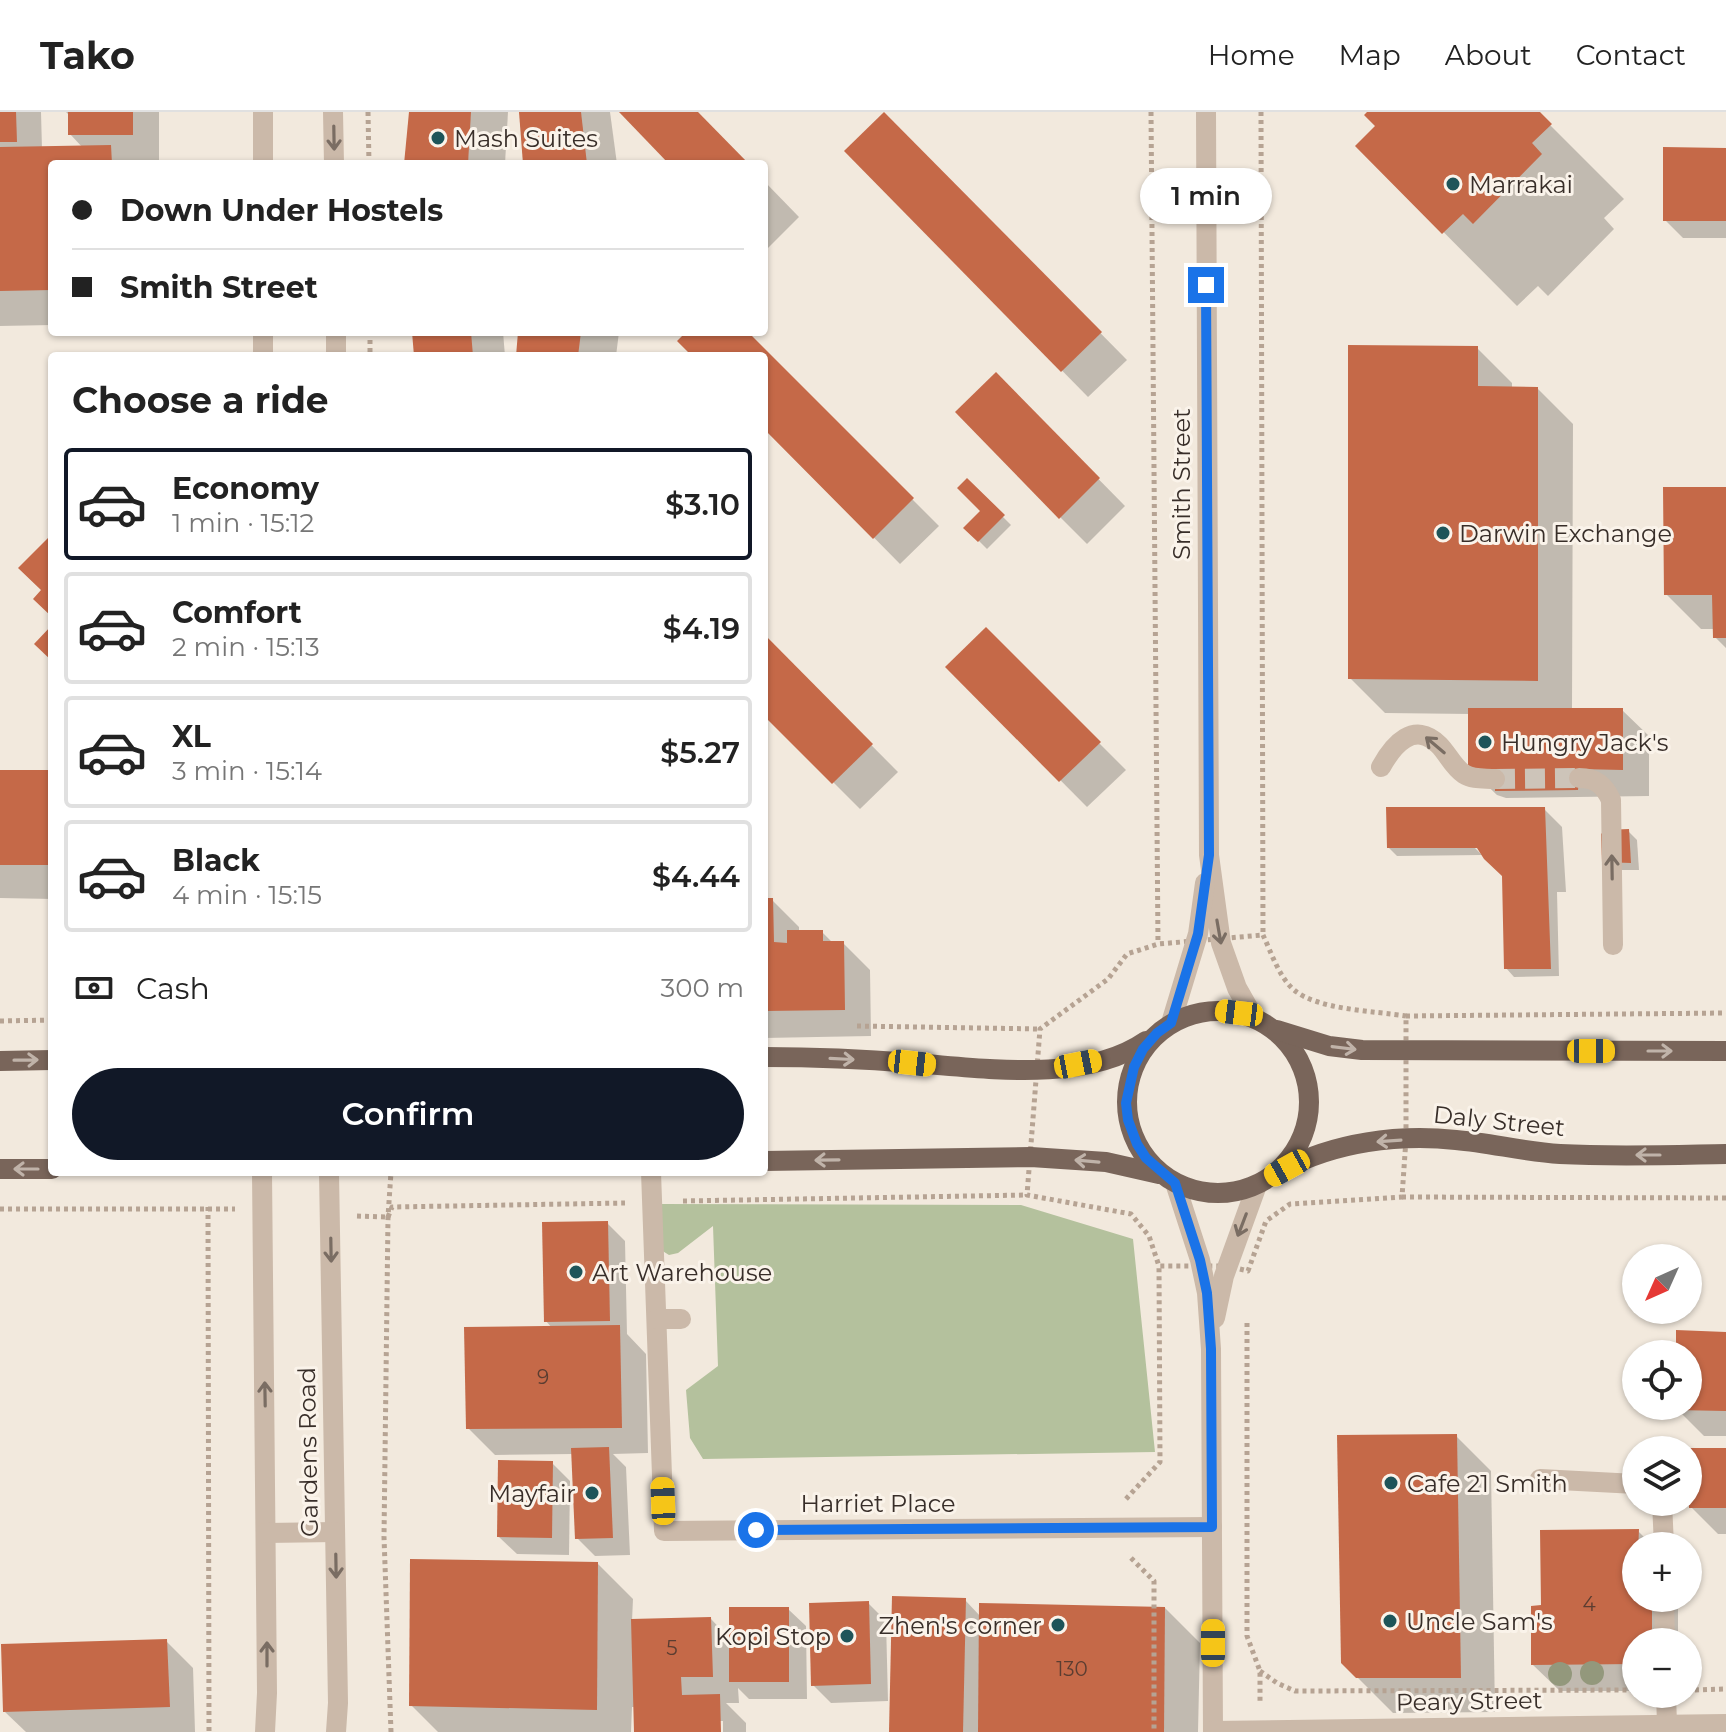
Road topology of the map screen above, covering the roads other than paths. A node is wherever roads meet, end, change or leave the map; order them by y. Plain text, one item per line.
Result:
1 (263, 112) edge
2 (333, 112) edge
3 (1206, 112) edge
4 (263, 160) edge
5 (334, 160) edge
6 (1381, 767) dead end
7 (1579, 778) tunnel mouth
8 (1495, 779) tunnel mouth
9 (1209, 855) junction
10 (1613, 945) dead end
11 (1261, 1022) junction
12 (1164, 1028) junction
13 (1726, 1051) edge
14 (768, 1057) edge
15 (48, 1060) edge
16 (0, 1061) edge
17 (1726, 1154) edge
18 (768, 1161) edge
19 (0, 1169) edge
20 (48, 1169) edge
21 (262, 1176) edge
22 (329, 1176) edge
23 (651, 1176) edge
24 (1169, 1179) junction
25 (1265, 1181) junction
26 (657, 1319) junction
27 (681, 1319) dead end
28 (1211, 1349) junction
29 (1540, 1479) dead end
30 (1622, 1483) edge
31 (1212, 1527) junction
32 (335, 1532) junction
33 (266, 1533) junction
34 (1666, 1708) edge
35 (1667, 1724) junction
36 (1726, 1724) edge
37 (1582, 1729) edge
38 (265, 1732) edge
39 (336, 1732) edge
40 (1213, 1732) edge

1 - 4 street
2 -> 5 street
3 - 9 street, Smith Street
8 -> 6 street
10 -> 7 street
9 -> 11 street, Smith Street
9 - 12 street, Smith Street
11 - 12 main road
11 -> 13 main road
11 - 25 main road
14 -> 12 main road
12 - 24 main road
16 -> 15 main road
17 -> 25 main road, Daly Street
24 -> 18 main road
20 -> 19 main road
33 -> 21 street, Gardens Road
22 -> 32 street, Gardens Road
23 - 26 street, Harriet Place
24 - 25 main road
24 - 28 street
25 -> 28 street
26 - 27 street
26 - 31 street, Harriet Place
28 - 31 street
29 - 30 street
31 - 40 street
32 - 33 street
32 -> 39 street, Gardens Road
38 -> 33 street, Gardens Road
34 - 35 street
35 - 36 street, Peary Street
35 - 37 street, Peary Street
37 - 40 street, Peary Street

